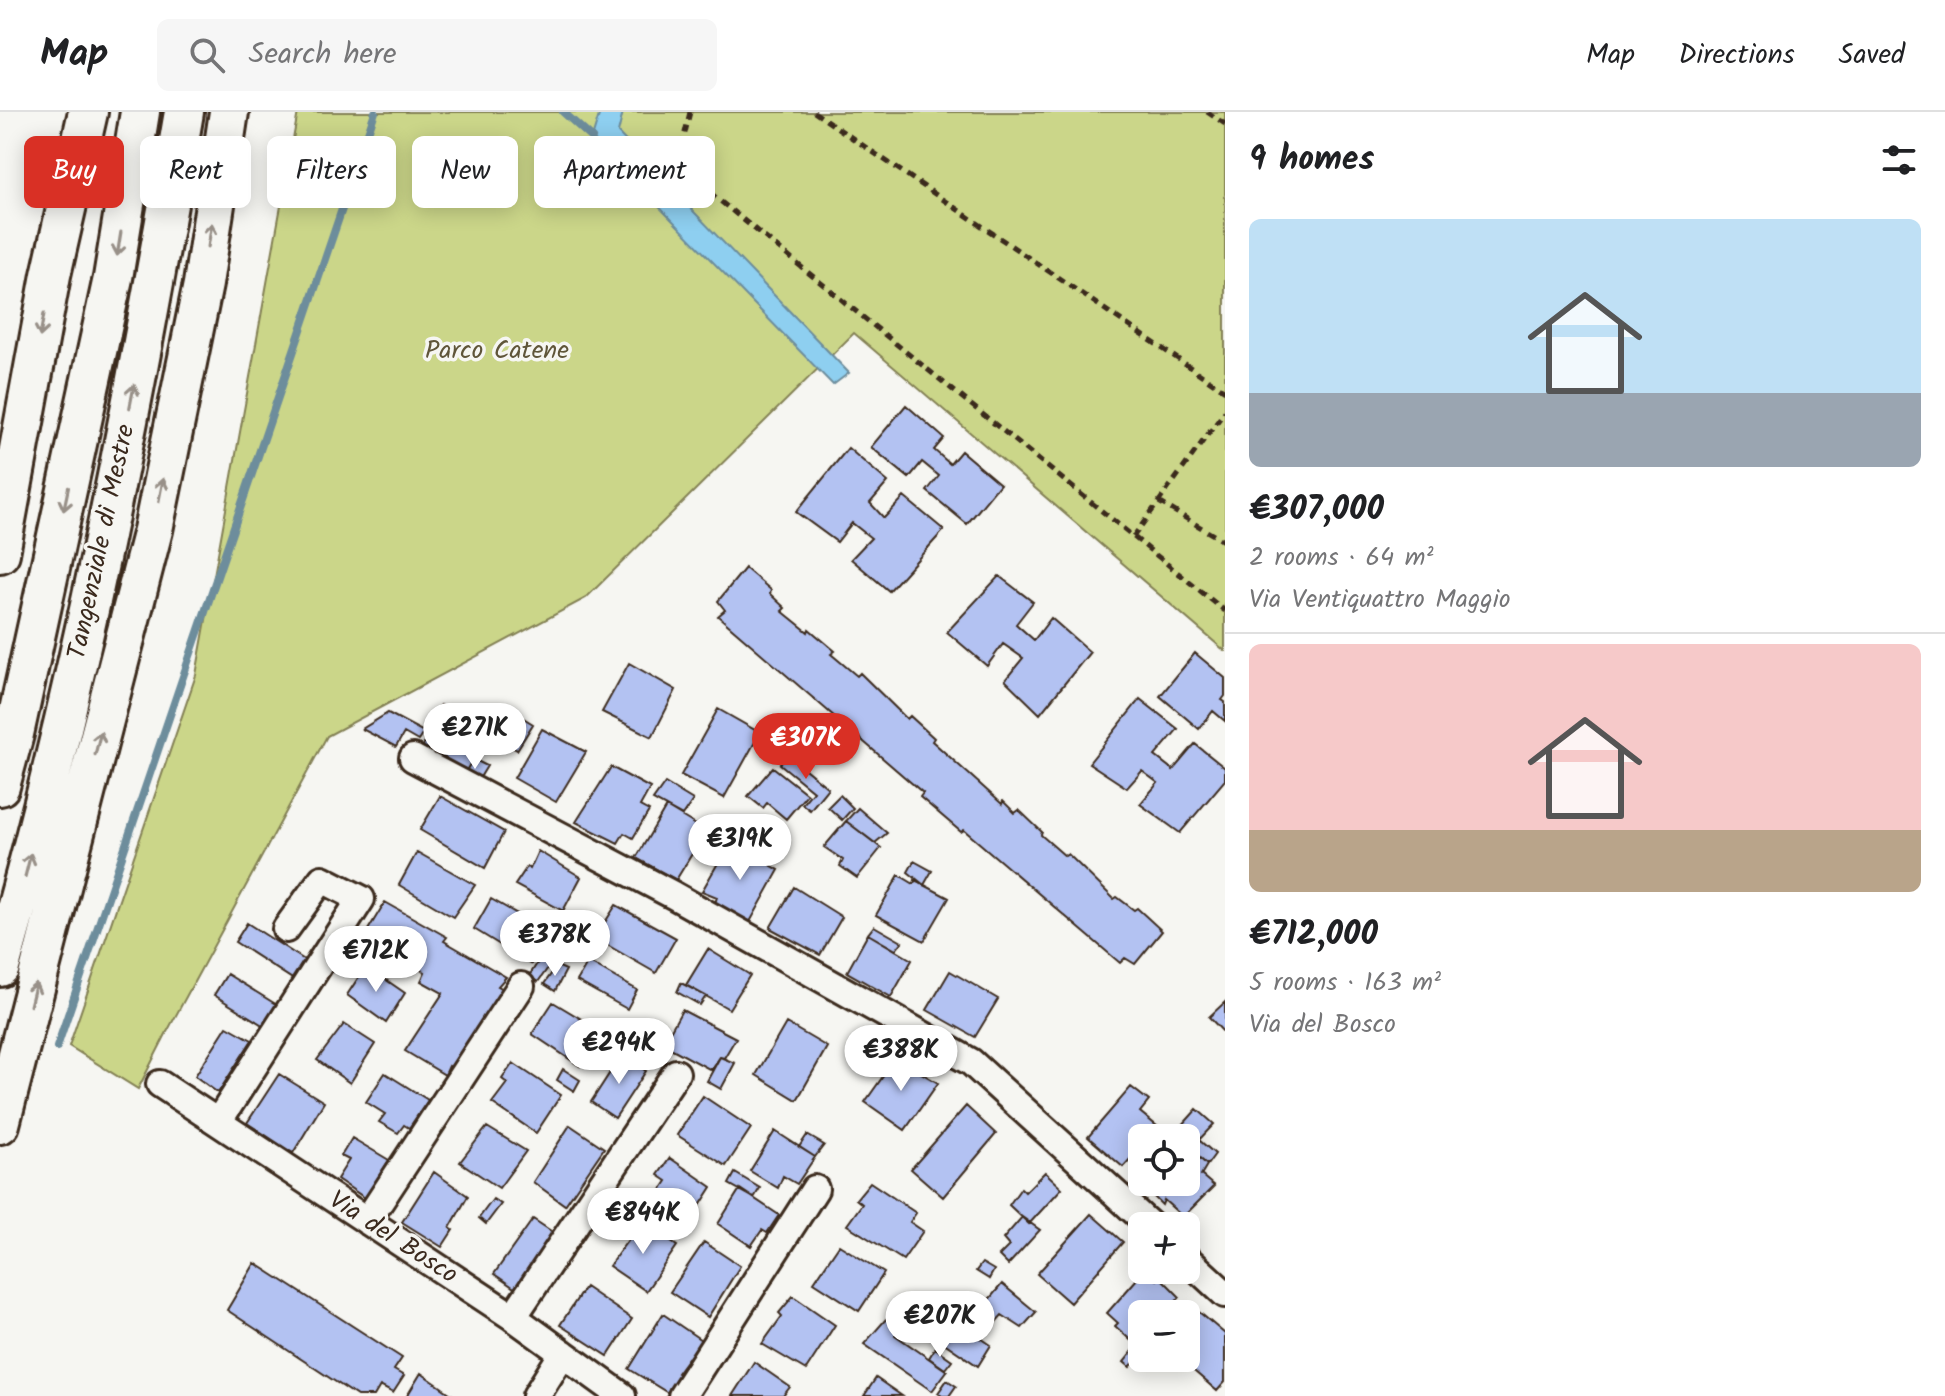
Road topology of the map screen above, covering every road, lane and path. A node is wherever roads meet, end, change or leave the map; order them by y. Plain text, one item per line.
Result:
1 (75, 112) edge
2 (88, 112) edge
3 (140, 112) edge
4 (184, 112) edge
5 (229, 112) edge
6 (690, 112) edge
7 (814, 112) edge
8 (1207, 112) edge
9 (1225, 124) edge
10 (51, 275) junction
11 (1225, 391) edge
12 (1225, 411) edge
13 (1159, 502) junction
14 (1133, 537) junction
15 (1225, 542) edge
16 (0, 553) edge
17 (1225, 611) edge
18 (413, 758) dead end
19 (0, 786) edge
20 (286, 929) dead end
21 (0, 967) edge
22 (521, 986) dead end
23 (676, 1073) dead end
24 (160, 1084) dead end
25 (218, 1122) junction
26 (0, 1124) edge
27 (815, 1189) dead end
28 (1136, 1212) edge
29 (367, 1221) junction
30 (1200, 1271) edge
31 (1225, 1294) edge
32 (513, 1317) junction
33 (563, 1353) junction
34 (536, 1396) edge
35 (622, 1396) edge
36 (682, 1396) edge

1 - 10 highway
2 - 10 highway
3 -> 19 highway, Tangenziale di Mestre
21 -> 4 highway, Tangenziale di Mestre
26 -> 5 highway
6 - 14 path
7 - 11 path
8 - 9 path
10 -> 16 highway
12 - 13 path
13 - 14 path
13 - 15 path
14 - 17 path
18 - 28 street
20 - 25 street
22 - 29 street
23 - 32 street
24 - 25 street, Via del Bosco
25 - 29 street, Via del Bosco
27 - 36 street
29 - 32 street, Via del Bosco
30 - 31 street
32 - 33 street, Via del Bosco
33 - 34 street
33 - 35 street, Via del Bosco

